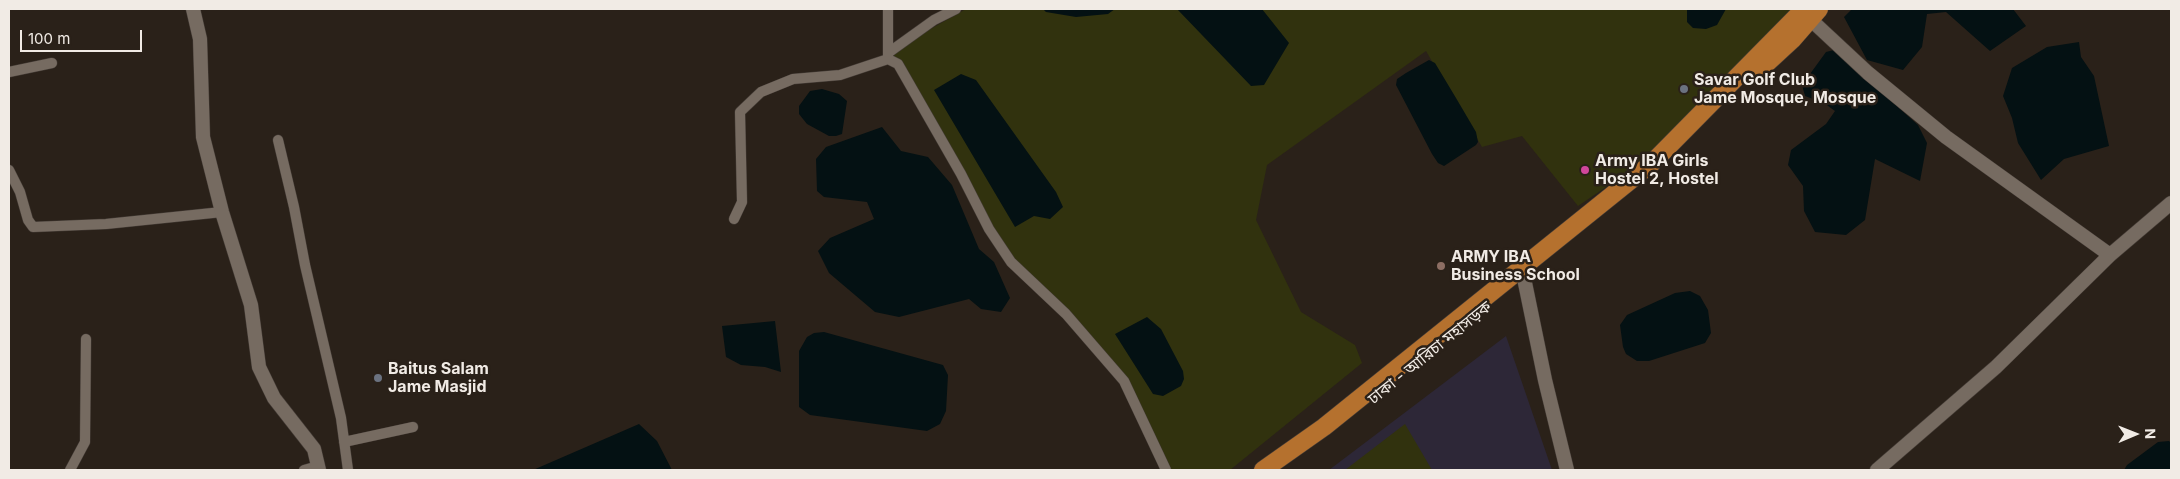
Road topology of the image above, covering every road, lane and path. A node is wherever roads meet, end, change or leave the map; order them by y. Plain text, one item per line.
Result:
1 (193, 9) edge
2 (888, 9) edge
3 (955, 9) edge
4 (1809, 12) edge
5 (888, 56) junction
6 (52, 62) dead end
7 (9, 72) edge
8 (278, 140) dead end
9 (9, 170) edge
10 (2171, 204) edge
11 (222, 212) junction
12 (734, 219) dead end
13 (2110, 256) junction
14 (1524, 278) junction
15 (86, 339) dead end
16 (413, 427) dead end
17 (344, 442) junction
18 (318, 468) edge
19 (70, 470) edge
20 (304, 470) edge
21 (348, 470) edge
22 (1166, 470) edge
23 (1263, 470) edge
24 (1281, 470) edge
25 (1567, 470) edge
26 (1878, 470) edge

1 - 11 street
2 - 5 street
3 - 5 street
4 - 13 street
4 - 14 highway, ঢাকা - আরিচা মহাসড়ক
4 - 23 highway
5 - 12 street
5 - 22 street
6 - 7 street
8 - 17 street
9 - 11 street
10 - 13 street
11 - 18 street
13 - 26 street
14 - 24 highway, ঢাকা - আরিচা মহাসড়ক
14 - 25 street
15 - 19 street
16 - 17 street
17 - 21 street
18 - 20 street

